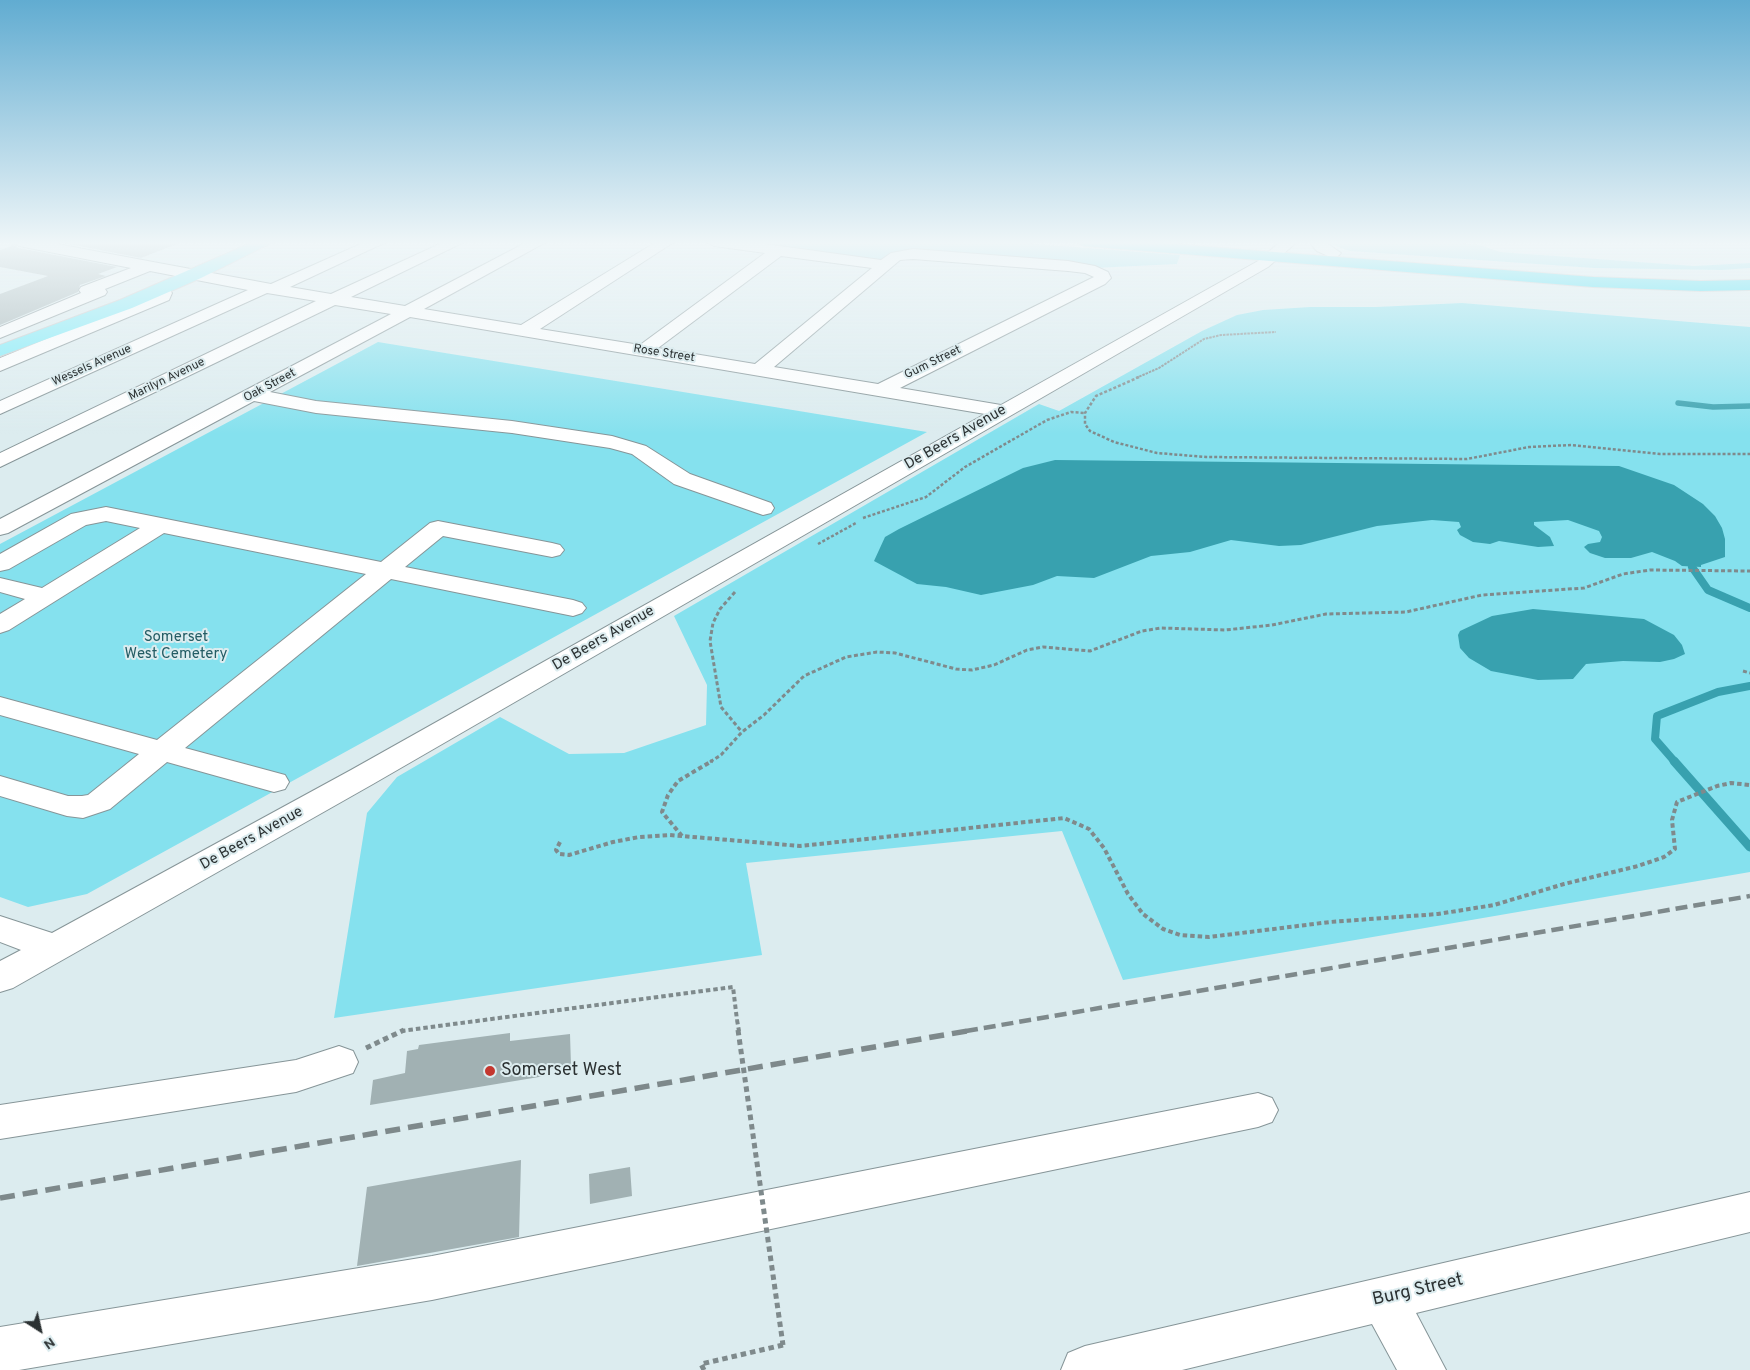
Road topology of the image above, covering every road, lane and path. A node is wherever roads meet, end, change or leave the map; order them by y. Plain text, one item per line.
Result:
1 (65, 306) edge
2 (99, 306) edge
3 (118, 306) edge
4 (142, 306) edge
5 (231, 306) edge
6 (321, 306) edge
7 (379, 306) edge
8 (421, 306) edge
9 (564, 306) edge
10 (704, 306) edge
11 (834, 306) edge
12 (1047, 306) edge
13 (1189, 306) edge
14 (412, 311) junction
15 (524, 331) junction
16 (1276, 332) dead end
17 (0, 333) edge
18 (41, 334) junction
19 (0, 338) edge
20 (21, 342) junction
21 (0, 350) edge
22 (643, 351) junction
23 (0, 365) edge
24 (759, 370) junction
25 (882, 390) junction
26 (254, 395) junction
27 (0, 408) edge
28 (1004, 411) junction
29 (1085, 413) junction
30 (1750, 454) edge
31 (0, 461) edge
32 (763, 508) dead end
33 (162, 524) junction
34 (1, 528) edge
35 (811, 546) dead end
36 (552, 550) dead end
37 (0, 564) edge
38 (385, 569) junction
39 (1750, 571) edge
40 (0, 585) edge
41 (741, 588) dead end
42 (45, 596) junction
43 (573, 608) dead end
44 (0, 624) edge
45 (1742, 671) dead end
46 (1750, 673) edge
47 (0, 706) edge
48 (742, 732) junction
49 (164, 751) junction
50 (274, 782) dead end
51 (1750, 785) edge
52 (0, 786) edge
53 (682, 836) junction
54 (560, 842) dead end
55 (0, 930) edge
56 (54, 947) junction
57 (0, 978) edge
58 (339, 1062) joint
59 (1258, 1110) dead end
60 (0, 1122) edge
61 (1750, 1212) edge
62 (1384, 1300) junction
63 (0, 1350) edge
64 (704, 1370) edge
65 (1086, 1370) edge
66 (1422, 1370) edge

1 - 17 street
2 - 18 main road
3 - 18 main road
4 - 23 street
5 - 27 street, Wessels Avenue
6 - 31 street, Marilyn Avenue
7 - 14 street, Rose Street
8 - 14 street, Oak Street
9 - 15 street
10 - 22 street
11 - 24 street
12 - 25 street, Gum Street
13 - 28 street, De Beers Avenue
14 - 15 street, Rose Street
14 - 26 street, Oak Street
15 - 22 street, Rose Street
16 - 29 path
18 - 20 main road
19 - 20 street
20 - 21 main road
22 - 24 street, Rose Street
24 - 25 street, Rose Street
25 - 28 street, Rose Street
26 - 32 street
26 - 34 street, Oak Street
28 - 56 street, De Beers Avenue
29 - 30 path
29 - 35 path
33 - 37 street
33 - 38 street
33 - 42 street
36 - 38 street
38 - 43 street
38 - 49 street
39 - 48 path
40 - 42 street
41 - 48 path
42 - 44 street
45 - 46 path
47 - 49 street
48 - 53 path
49 - 50 street
49 - 52 street
51 - 53 path
53 - 54 path
55 - 56 street
56 - 57 street, De Beers Avenue
58 - 60 street
58 - 64 path, bridge
59 - 63 street
61 - 62 street, Burg Street
62 - 65 street, Burg Street
62 - 66 street

